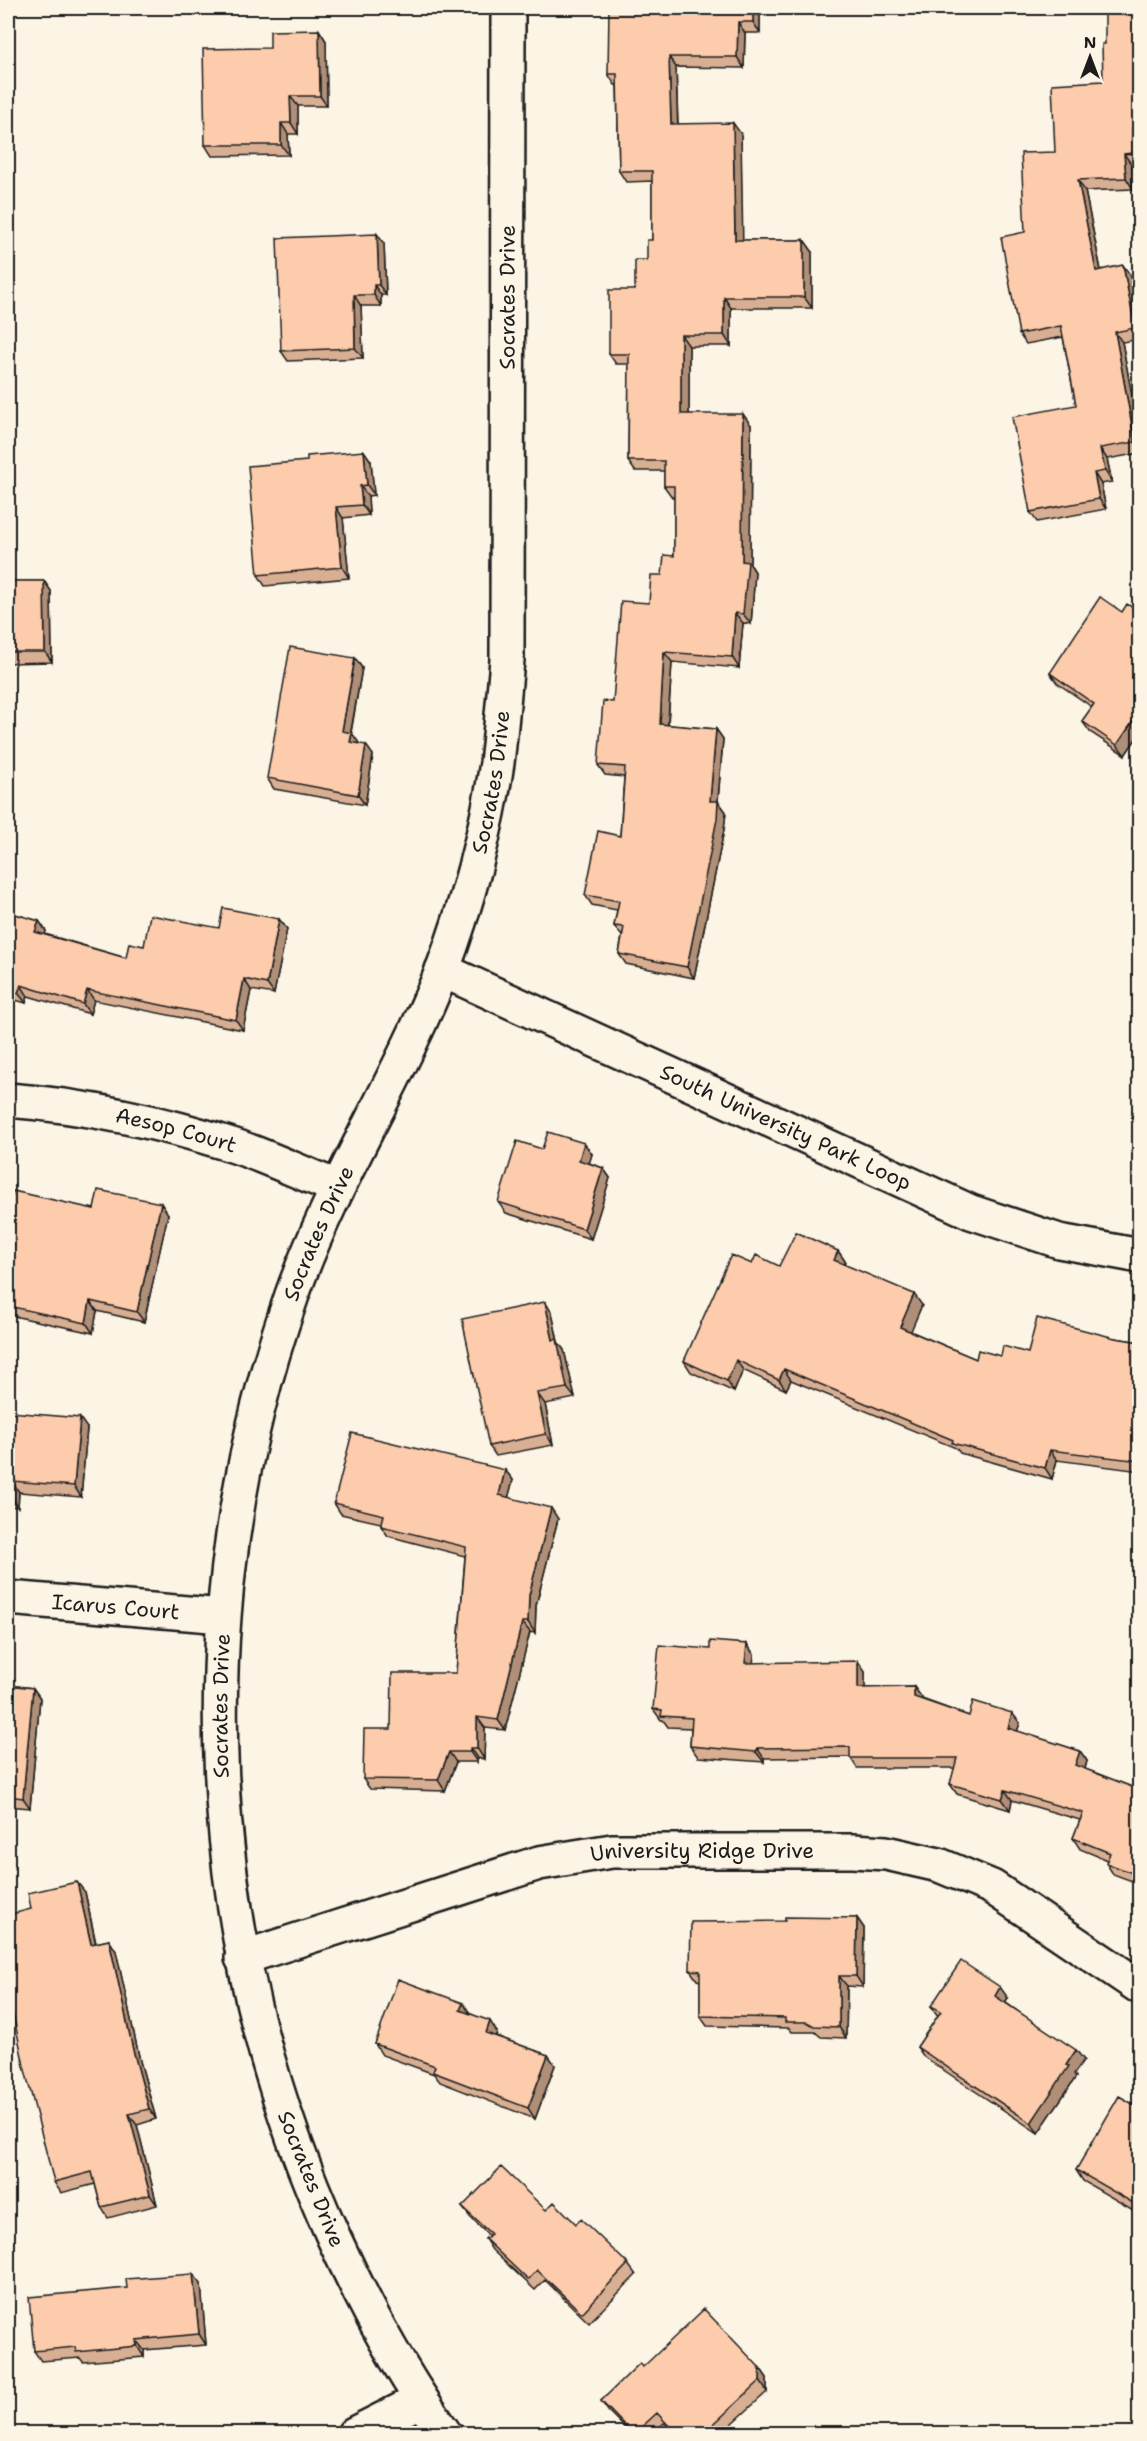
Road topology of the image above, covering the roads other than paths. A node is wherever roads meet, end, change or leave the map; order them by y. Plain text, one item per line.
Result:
1 (508, 8) edge
2 (442, 970) junction
3 (8, 1100) edge
4 (337, 1187) junction
5 (1140, 1256) edge
6 (8, 1598) edge
7 (223, 1616) junction
8 (242, 1958) junction
9 (1140, 1987) edge
10 (421, 2400) junction
11 (354, 2433) edge
12 (445, 2433) edge

1 - 2 street, Socrates Drive
2 - 4 street, Socrates Drive
2 - 5 street, South University Park Loop
3 - 4 street, Aesop Court
4 - 7 street, Socrates Drive
6 - 7 street, Icarus Court
7 - 8 street, Socrates Drive
8 - 9 street, University Ridge Drive
8 - 10 street, Socrates Drive
10 - 11 street
10 - 12 street, Socrates Drive

